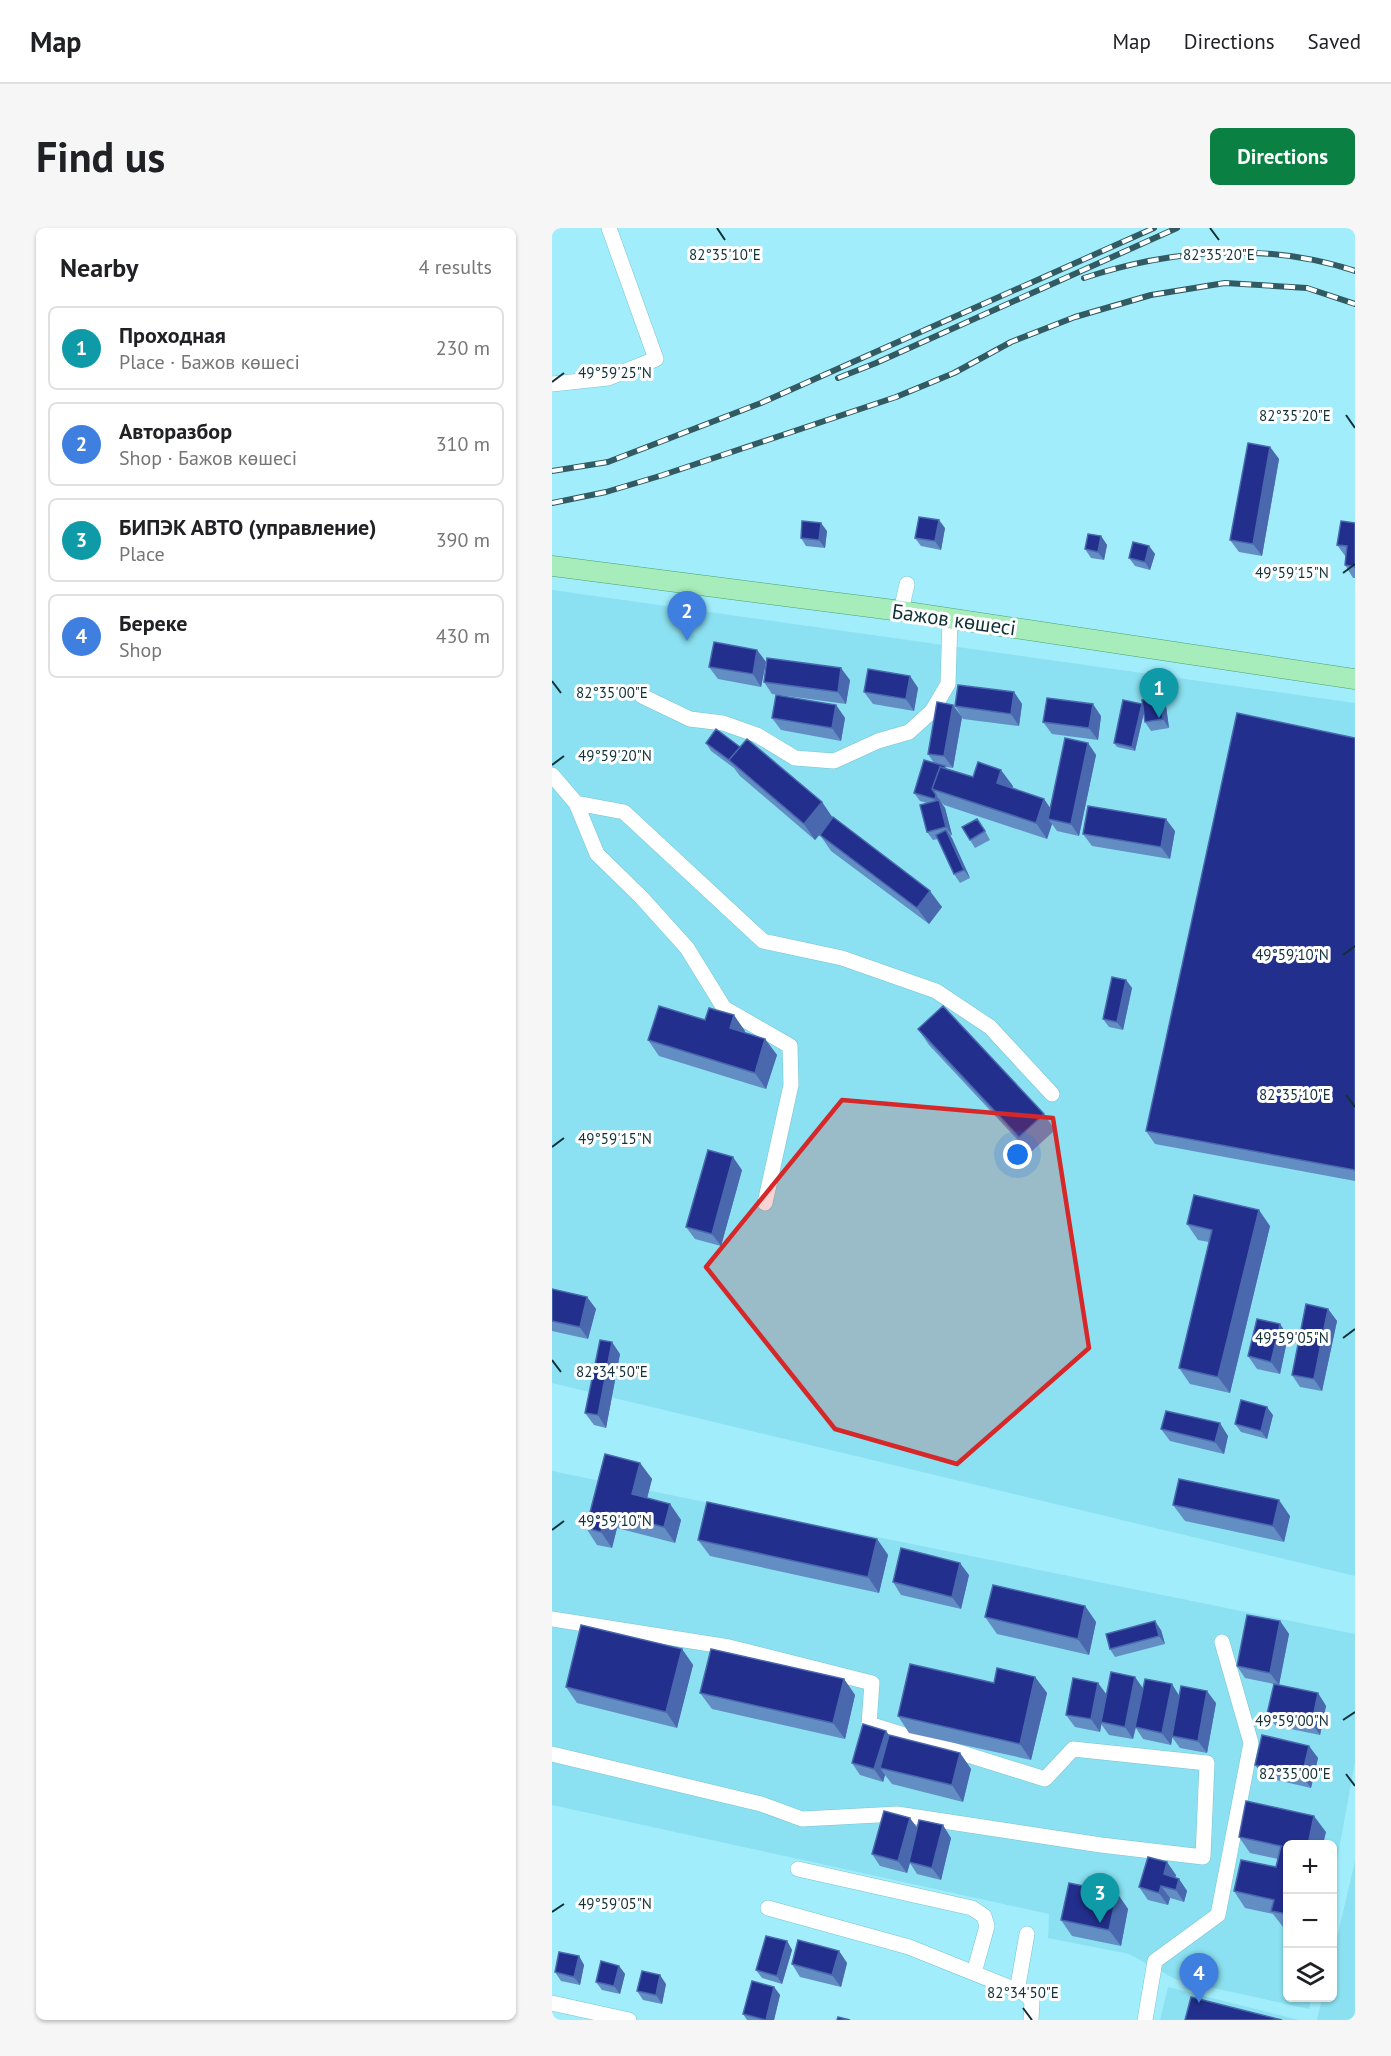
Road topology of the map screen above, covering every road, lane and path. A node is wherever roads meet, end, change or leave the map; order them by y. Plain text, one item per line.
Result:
1 (609, 228) edge
2 (552, 384) edge
3 (552, 566) edge
4 (907, 584) dead end
5 (901, 611) junction
6 (950, 619) junction
7 (1355, 679) edge
8 (642, 696) dead end
9 (552, 775) edge
10 (576, 803) junction
11 (1052, 1094) dead end
12 (765, 1203) dead end
13 (552, 1619) edge
14 (1222, 1642) dead end
15 (552, 1754) edge
16 (798, 1869) dead end
17 (768, 1908) dead end
18 (1028, 1934) dead end
19 (974, 1973) junction
20 (1017, 1990) junction
21 (552, 2003) edge
22 (600, 2017) edge
23 (629, 2020) edge
24 (1031, 2020) edge
25 (1145, 2020) edge

1 - 2 street
3 - 5 main road, Бажов көшесі
4 - 5 street
5 - 6 main road, Бажов көшесі
6 - 7 main road, Бажов көшесі
6 - 8 street
9 - 10 street
10 - 11 street
10 - 12 street
13 - 15 street
14 - 25 street
16 - 19 street
17 - 19 street
18 - 20 street
19 - 20 street
20 - 24 street
21 - 22 street
22 - 23 street

